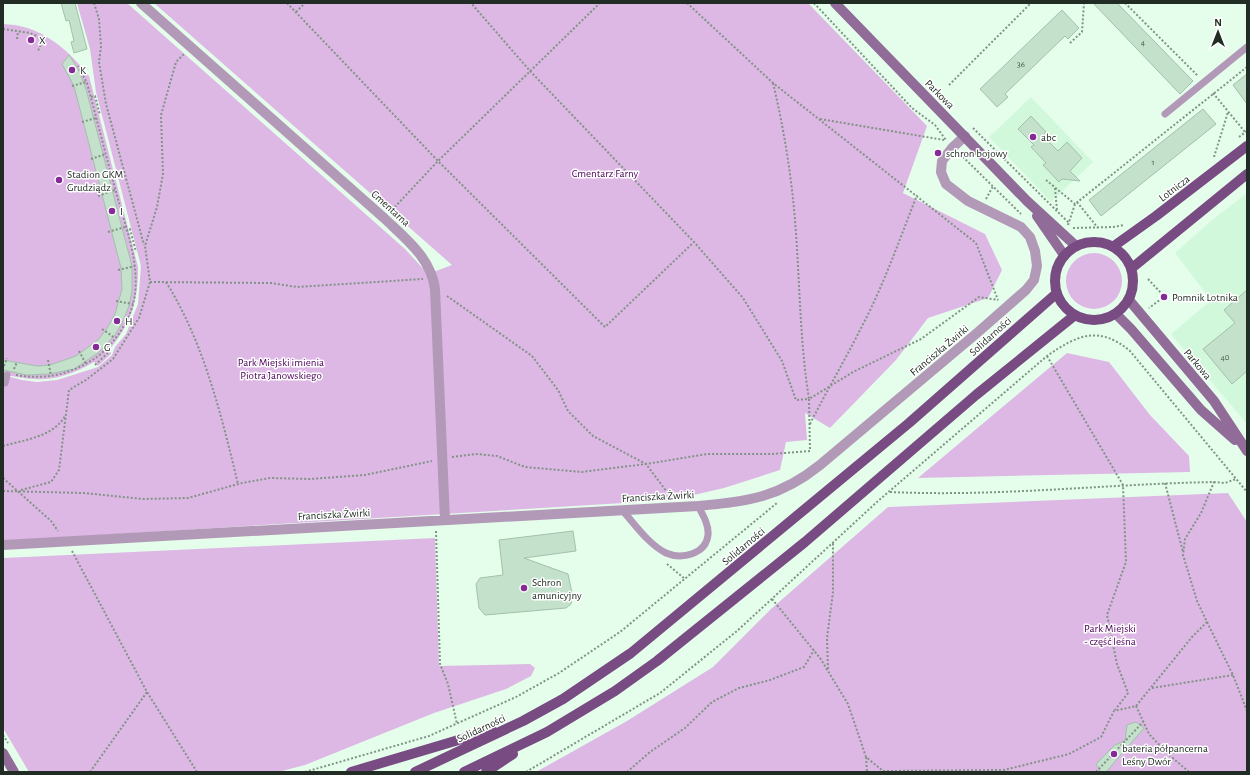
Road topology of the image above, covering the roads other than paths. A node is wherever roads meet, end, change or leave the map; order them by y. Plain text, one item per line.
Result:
1 (141, 3) edge
2 (835, 3) edge
3 (1247, 47) edge
4 (1164, 114) dead end
5 (964, 136) junction
6 (1247, 146) edge
7 (1247, 174) edge
8 (1027, 201) junction
9 (1076, 246) junction
10 (1114, 246) junction
11 (1064, 256) junction
12 (1132, 268) junction
13 (1057, 293) junction
14 (1129, 300) junction
15 (1116, 314) junction
16 (1075, 315) junction
17 (9, 373) edge
18 (4, 383) dead end
19 (1245, 449) edge
20 (698, 506) junction
21 (622, 510) junction
22 (440, 520) junction
23 (3, 545) edge
24 (523, 721) junction
25 (547, 732) junction
26 (3, 753) edge
27 (14, 772) edge
28 (351, 772) edge
29 (414, 772) edge
30 (464, 772) edge
31 (486, 772) edge

1 - 22 street, Cmentarna
2 - 5 street, Parkowa
3 - 4 lane
5 - 8 street, Parkowa
5 - 20 street, Franciszka Żwirki
6 - 10 main road, Lotnicza
7 - 12 main road
8 - 9 street, Parkowa
8 - 11 street, Parkowa
9 - 10 main road
9 - 11 main road
10 - 12 main road
11 - 13 main road
12 - 14 main road
13 - 16 main road
13 - 24 main road, Solidarności
14 - 15 main road
14 - 19 street, Parkowa
15 - 16 main road
15 - 19 street, Parkowa
16 - 25 main road
17 - 18 lane
20 - 21 street, Franciszka Żwirki
20 - 21 lane
21 - 22 street, Franciszka Żwirki
22 - 23 street, Franciszka Żwirki
24 - 28 main road
24 - 29 main road, Solidarności
25 - 30 main road
25 - 31 main road
26 - 27 street

